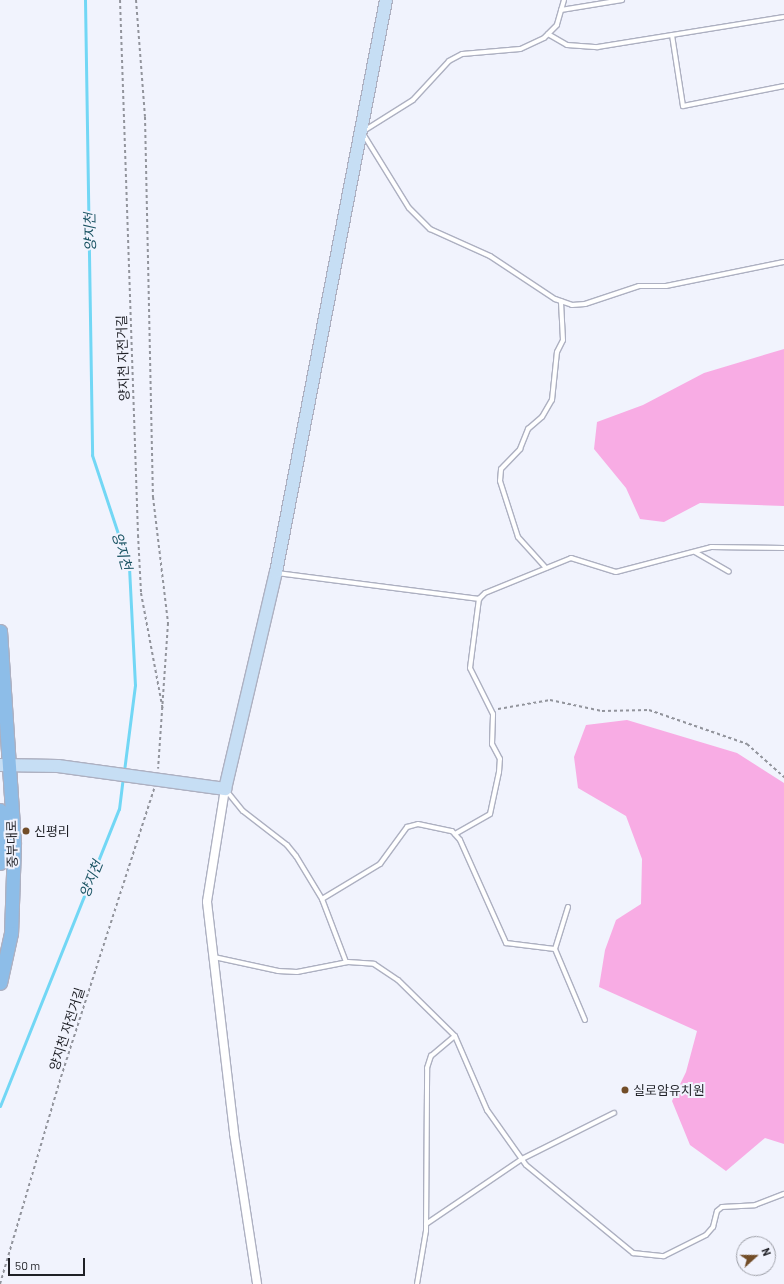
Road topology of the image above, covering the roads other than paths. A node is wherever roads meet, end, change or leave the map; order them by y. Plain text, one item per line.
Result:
1 (386, 0) edge
2 (564, 0) edge
3 (622, 0) edge
4 (561, 10) junction
5 (784, 17) edge
6 (548, 34) junction
7 (672, 35) junction
8 (784, 86) edge
9 (362, 132) junction
10 (784, 262) edge
11 (561, 301) junction
12 (784, 548) edge
13 (695, 552) junction
14 (546, 568) junction
15 (276, 572) junction
16 (729, 572) dead end
17 (479, 599) junction
18 (0, 631) edge
19 (4, 765) edge
20 (225, 789) junction
21 (0, 810) edge
22 (455, 834) junction
23 (0, 864) edge
24 (322, 899) junction
25 (568, 907) dead end
26 (555, 949) junction
27 (214, 957) junction
28 (346, 962) junction
29 (0, 983) edge
30 (585, 1020) dead end
31 (455, 1036) junction
32 (614, 1113) dead end
33 (522, 1159) junction
34 (784, 1194) edge
35 (426, 1224) junction
36 (257, 1284) edge
37 (417, 1284) edge

1 - 9 street
2 - 4 lane
3 - 4 lane
4 - 6 lane
5 - 7 lane
6 - 7 lane
6 - 9 lane
7 - 8 lane
9 - 11 lane
9 - 15 street
10 - 11 lane
11 - 14 lane
12 - 13 lane
13 - 14 lane
13 - 16 lane
14 - 17 lane
15 - 17 lane
15 - 20 street
17 - 22 lane
18 - 19 main road, 중부대로
19 - 20 street
19 - 29 main road, 중부대로
20 - 24 lane
20 - 27 street
21 - 23 main road, 중부대로
22 - 24 lane
22 - 26 lane
24 - 28 lane
25 - 26 lane
26 - 30 lane
27 - 28 lane
27 - 36 street
28 - 31 lane
31 - 33 lane
31 - 35 lane
32 - 33 lane
33 - 34 lane
33 - 35 lane
35 - 37 lane

